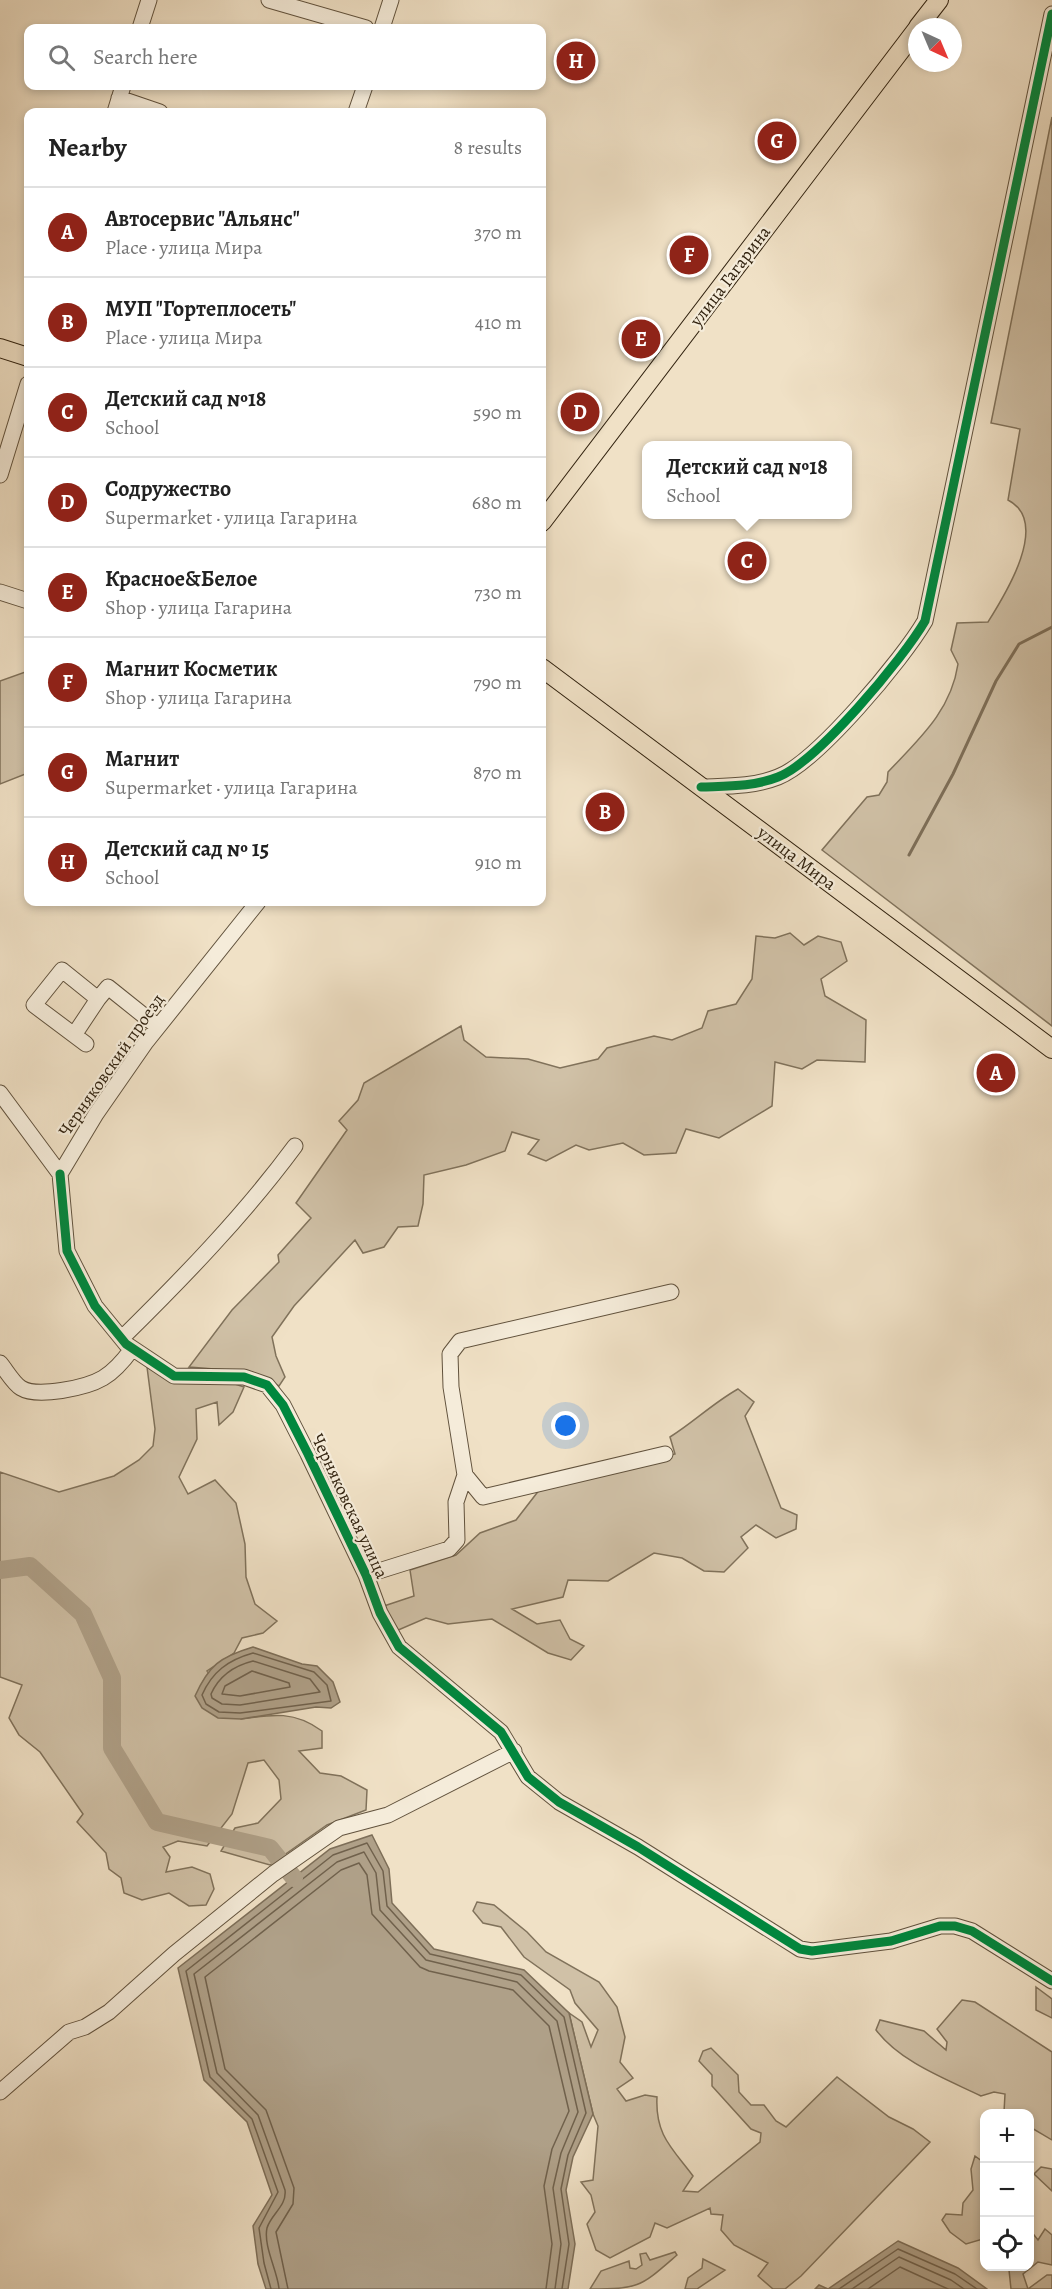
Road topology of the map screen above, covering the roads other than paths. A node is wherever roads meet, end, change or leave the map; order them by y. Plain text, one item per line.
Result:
1 (149, 0) edge
2 (268, 0) edge
3 (391, 0) edge
4 (939, 0) edge
5 (1052, 14) edge
6 (926, 18) edge
7 (141, 24) edge
8 (352, 24) edge
9 (383, 24) edge
10 (908, 41) edge
11 (363, 90) edge
12 (119, 99) edge
13 (147, 108) edge
14 (357, 108) edge
15 (0, 348) edge
16 (24, 356) edge
17 (24, 397) edge
18 (0, 476) edge
19 (546, 517) edge
20 (0, 592) edge
21 (24, 600) edge
22 (546, 671) edge
23 (701, 787) junction
24 (255, 906) edge
25 (98, 999) junction
26 (158, 1027) junction
27 (1052, 1049) edge
28 (0, 1094) edge
29 (295, 1146) dead end
30 (60, 1174) junction
31 (671, 1292) dead end
32 (127, 1343) junction
33 (0, 1363) edge
34 (665, 1454) dead end
35 (465, 1475) junction
36 (366, 1575) junction
37 (514, 1751) junction
38 (1052, 1981) edge
39 (0, 2092) edge

1 - 7 street
2 - 8 street
3 - 9 street
4 - 6 main road, улица Гагарина
5 - 23 street
10 - 19 main road, улица Гагарина
11 - 14 street
12 - 13 street
15 - 16 main road
17 - 18 street
20 - 21 street
22 - 23 main road, улица Мира
23 - 27 main road, улица Мира
24 - 26 street, Черняковский проезд
25 - 25 street
25 - 26 street
26 - 30 street, Черняковский проезд
28 - 30 street, Черняковский проезд
29 - 32 street
30 - 32 street, Черняковская улица
31 - 35 street
32 - 33 street
32 - 36 street, Черняковская улица
34 - 35 street
35 - 36 street
36 - 37 street, Черняковская улица
37 - 38 street, Черняковская улица
37 - 39 street

